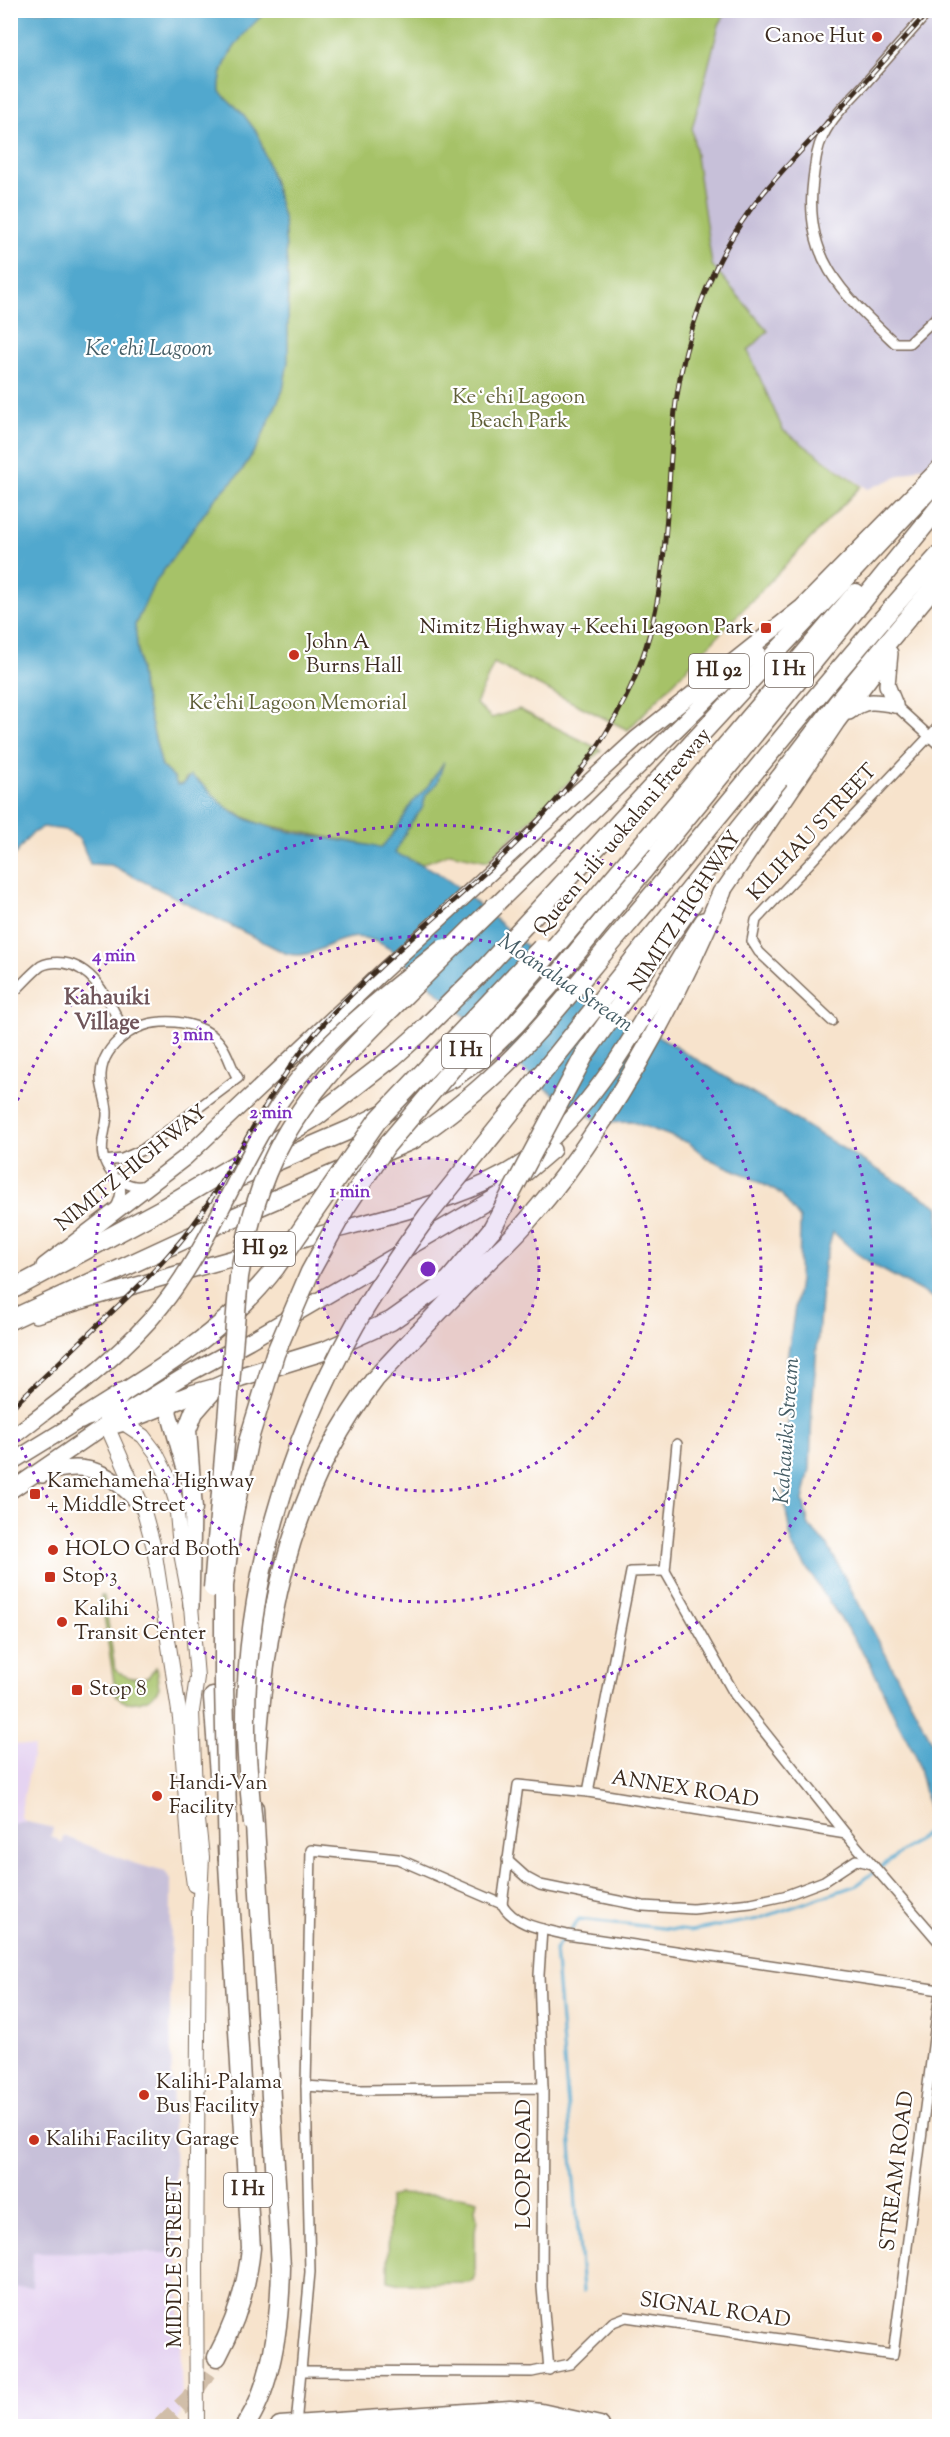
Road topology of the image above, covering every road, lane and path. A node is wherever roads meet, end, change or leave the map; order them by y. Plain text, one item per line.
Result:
1 (930, 10) edge
2 (939, 314) edge
3 (939, 467) edge
4 (939, 478) edge
5 (939, 500) edge
6 (939, 506) edge
7 (939, 554) edge
8 (939, 579) edge
9 (939, 591) edge
10 (802, 607) junction
11 (890, 651) junction
12 (895, 705) junction
13 (837, 722) junction
14 (939, 724) edge
15 (928, 736) junction
16 (939, 746) edge
17 (779, 779) junction
18 (643, 843) junction
19 (722, 892) junction
20 (495, 906) junction
21 (17, 989) dead end
22 (832, 1021) dead end
23 (126, 1034) junction
24 (613, 1068) junction
25 (105, 1161) junction
26 (118, 1179) junction
27 (150, 1184) junction
28 (160, 1210) junction
29 (113, 1212) junction
30 (13, 1290) edge
31 (18, 1319) edge
32 (181, 1378) junction
33 (215, 1388) junction
34 (123, 1392) junction
35 (168, 1403) junction
36 (80, 1420) junction
37 (112, 1421) junction
38 (10, 1439) edge
39 (677, 1444) dead end
40 (10, 1463) edge
41 (15, 1488) edge
42 (143, 1508) junction
43 (193, 1509) junction
44 (665, 1571) junction
45 (191, 1606) junction
46 (588, 1792) junction
47 (253, 1824) junction
48 (846, 1834) junction
49 (507, 1860) junction
50 (228, 1861) junction
51 (873, 1865) junction
52 (502, 1904) junction
53 (199, 1917) junction
54 (542, 1929) junction
55 (939, 1943) edge
56 (939, 1991) edge
57 (306, 2086) junction
58 (543, 2088) junction
59 (893, 2355) joint
60 (217, 2357) tunnel mouth
61 (549, 2370) junction
62 (301, 2371) junction
63 (250, 2420) edge
64 (288, 2426) edge
65 (197, 2427) edge
66 (600, 2427) edge

1 - 2 street
3 - 10 main road, NIMITZ HIGHWAY / HI 92
4 - 28 highway, bridge
5 - 18 highway, Queen Liliʻuokalani Freeway / I H1
6 - 28 highway, bridge
7 - 31 highway
8 - 17 highway, I H1
9 - 11 main road, NIMITZ HIGHWAY / HI 92
10 - 20 main road
10 - 27 main road, NIMITZ HIGHWAY / HI 92
11 - 12 main road
11 - 13 main road, NIMITZ HIGHWAY / HI 92
12 - 13 main road
12 - 15 street
13 - 19 main road, NIMITZ HIGHWAY / HI 92
14 - 15 street, KILIHAU STREET
15 - 16 street
15 - 22 street, KILIHAU STREET
17 - 33 highway, bridge
17 - 47 highway, I H1, bridge
18 - 34 highway, bridge
18 - 50 highway, Queen Liliʻuokalani Freeway / I H1, bridge
19 - 24 main road, NIMITZ HIGHWAY / HI 92
19 - 47 highway, bridge
20 - 38 main road, bridge
20 - 50 highway, bridge
21 - 23 street
23 - 25 street
23 - 25 street
24 - 31 main road, NIMITZ HIGHWAY / HI 92, bridge
24 - 32 main road, bridge
25 - 26 street
26 - 27 street
26 - 29 street
27 - 29 main road, NIMITZ HIGHWAY / HI 92
28 - 30 highway
29 - 30 main road, NIMITZ HIGHWAY / HI 92
32 - 35 main road
32 - 37 main road
33 - 35 highway
33 - 43 highway
34 - 36 highway
34 - 37 highway
35 - 37 highway
35 - 43 main road
36 - 37 main road
36 - 40 main road
37 - 41 main road
37 - 42 main road, MIDDLE STREET
37 - 45 main road, MIDDLE STREET
39 - 44 street
41 - 42 main road
42 - 53 main road, MIDDLE STREET
43 - 45 main road
44 - 46 street
44 - 48 street
45 - 53 main road, MIDDLE STREET
46 - 48 street, ANNEX ROAD
46 - 49 street, ANNEX ROAD
47 - 63 highway, I H1
48 - 51 street
49 - 51 street
49 - 52 street
50 - 60 highway, Queen Liliʻuokalani Freeway / I H1
51 - 55 street
52 - 54 street
52 - 57 street
53 - 65 main road, MIDDLE STREET
54 - 56 street
54 - 58 street
56 - 59 street, STREAM ROAD
57 - 58 street, LOOP ROAD
57 - 62 street
58 - 61 street, LOOP ROAD
59 - 61 street, SIGNAL ROAD
61 - 62 street
62 - 64 street
64 - 66 highway

